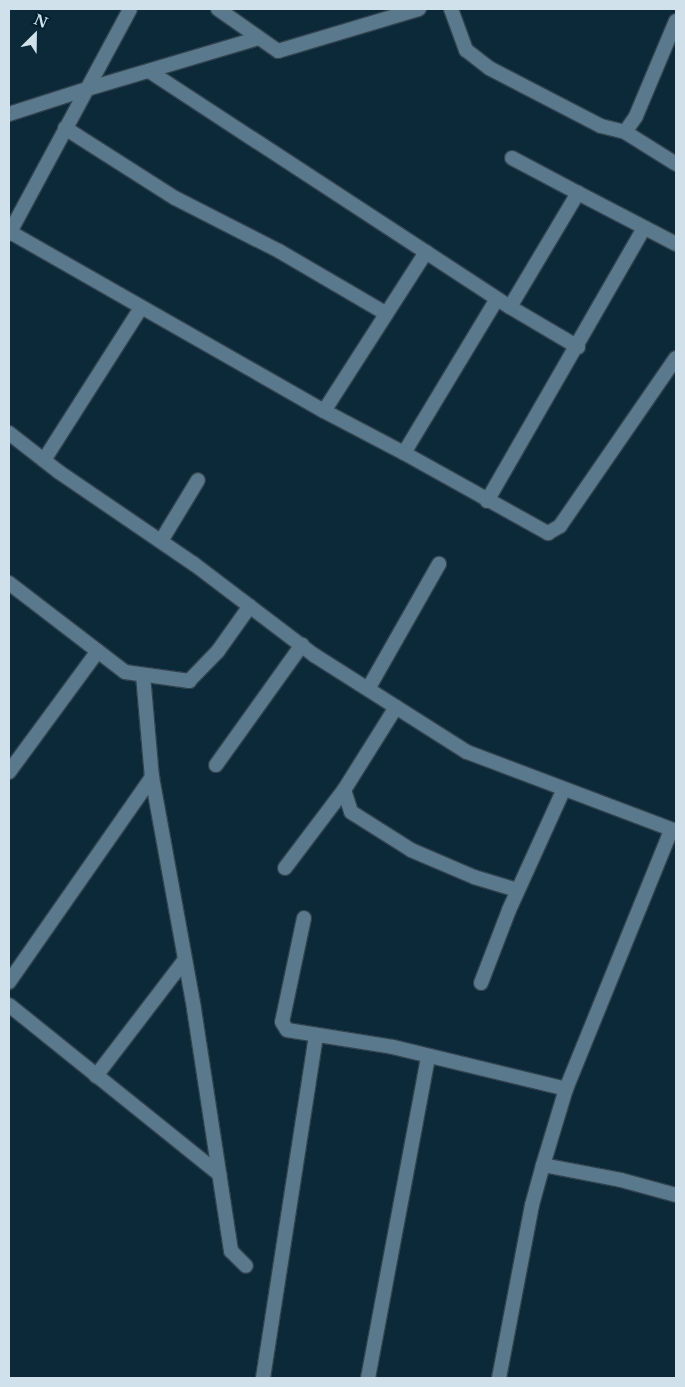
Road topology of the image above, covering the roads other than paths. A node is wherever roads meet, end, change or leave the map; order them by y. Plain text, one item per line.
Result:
1 (130, 9) edge
2 (218, 9) edge
3 (420, 9) edge
4 (451, 9) edge
5 (676, 21) edge
6 (259, 38) junction
7 (149, 71) junction
8 (86, 89) junction
9 (9, 114) edge
10 (65, 128) junction
11 (625, 132) junction
12 (512, 158) dead end
13 (676, 164) edge
14 (578, 193) junction
15 (644, 228) junction
16 (9, 233) edge
17 (676, 244) edge
18 (426, 252) junction
19 (498, 298) junction
20 (510, 307) junction
21 (141, 308) junction
22 (385, 313) junction
23 (578, 347) junction
24 (676, 358) edge
25 (324, 411) junction
26 (9, 433) edge
27 (404, 453) junction
28 (44, 460) junction
29 (198, 480) dead end
30 (487, 501) junction
31 (161, 542) junction
32 (439, 564) dead end
33 (9, 583) edge
34 (250, 606) junction
35 (302, 646) junction
36 (98, 651) junction
37 (143, 675) junction
38 (368, 689) junction
39 (396, 707) junction
40 (216, 765) dead end
41 (10, 767) edge
42 (152, 777) junction
43 (564, 789) junction
44 (344, 790) junction
45 (674, 831) edge
46 (286, 868) dead end
47 (517, 890) junction
48 (304, 918) dead end
49 (184, 961) junction
50 (9, 982) edge
51 (481, 983) dead end
52 (9, 1005) edge
53 (316, 1035) junction
54 (428, 1057) junction
55 (96, 1076) junction
56 (566, 1089) junction
57 (543, 1165) junction
58 (219, 1174) junction
59 (676, 1195) edge
60 (246, 1266) dead end
61 (263, 1378) edge
62 (368, 1378) edge
63 (499, 1378) edge

1 - 8 street
2 - 6 street
3 - 6 street
4 - 11 street
5 - 11 street
6 - 7 street
7 - 8 street
7 - 18 street
8 - 9 street
8 - 10 street
10 - 16 street
10 - 22 street
11 - 13 street
12 - 14 street
14 - 15 street
14 - 20 street
15 - 17 street
15 - 23 street
16 - 21 street
18 - 19 street
18 - 22 street
19 - 20 street
19 - 27 street
20 - 23 street
21 - 25 street
21 - 28 street
22 - 25 street
23 - 30 street
24 - 30 street
25 - 27 street
26 - 28 street
27 - 30 street
28 - 31 street
29 - 31 street
31 - 34 street
32 - 38 street
33 - 36 street
34 - 35 street
34 - 37 street
35 - 38 street
35 - 40 street
36 - 37 street
36 - 41 street
37 - 42 street
38 - 39 street
39 - 43 street
39 - 44 street
42 - 49 street
42 - 50 street
43 - 45 street
43 - 47 street
44 - 46 street
44 - 47 street
45 - 56 street
47 - 51 street
48 - 53 street
49 - 55 street
49 - 58 street
52 - 55 street
53 - 54 street
53 - 61 street
54 - 56 street
54 - 62 street
55 - 58 street
56 - 57 street
57 - 59 street
57 - 63 street
58 - 60 street

